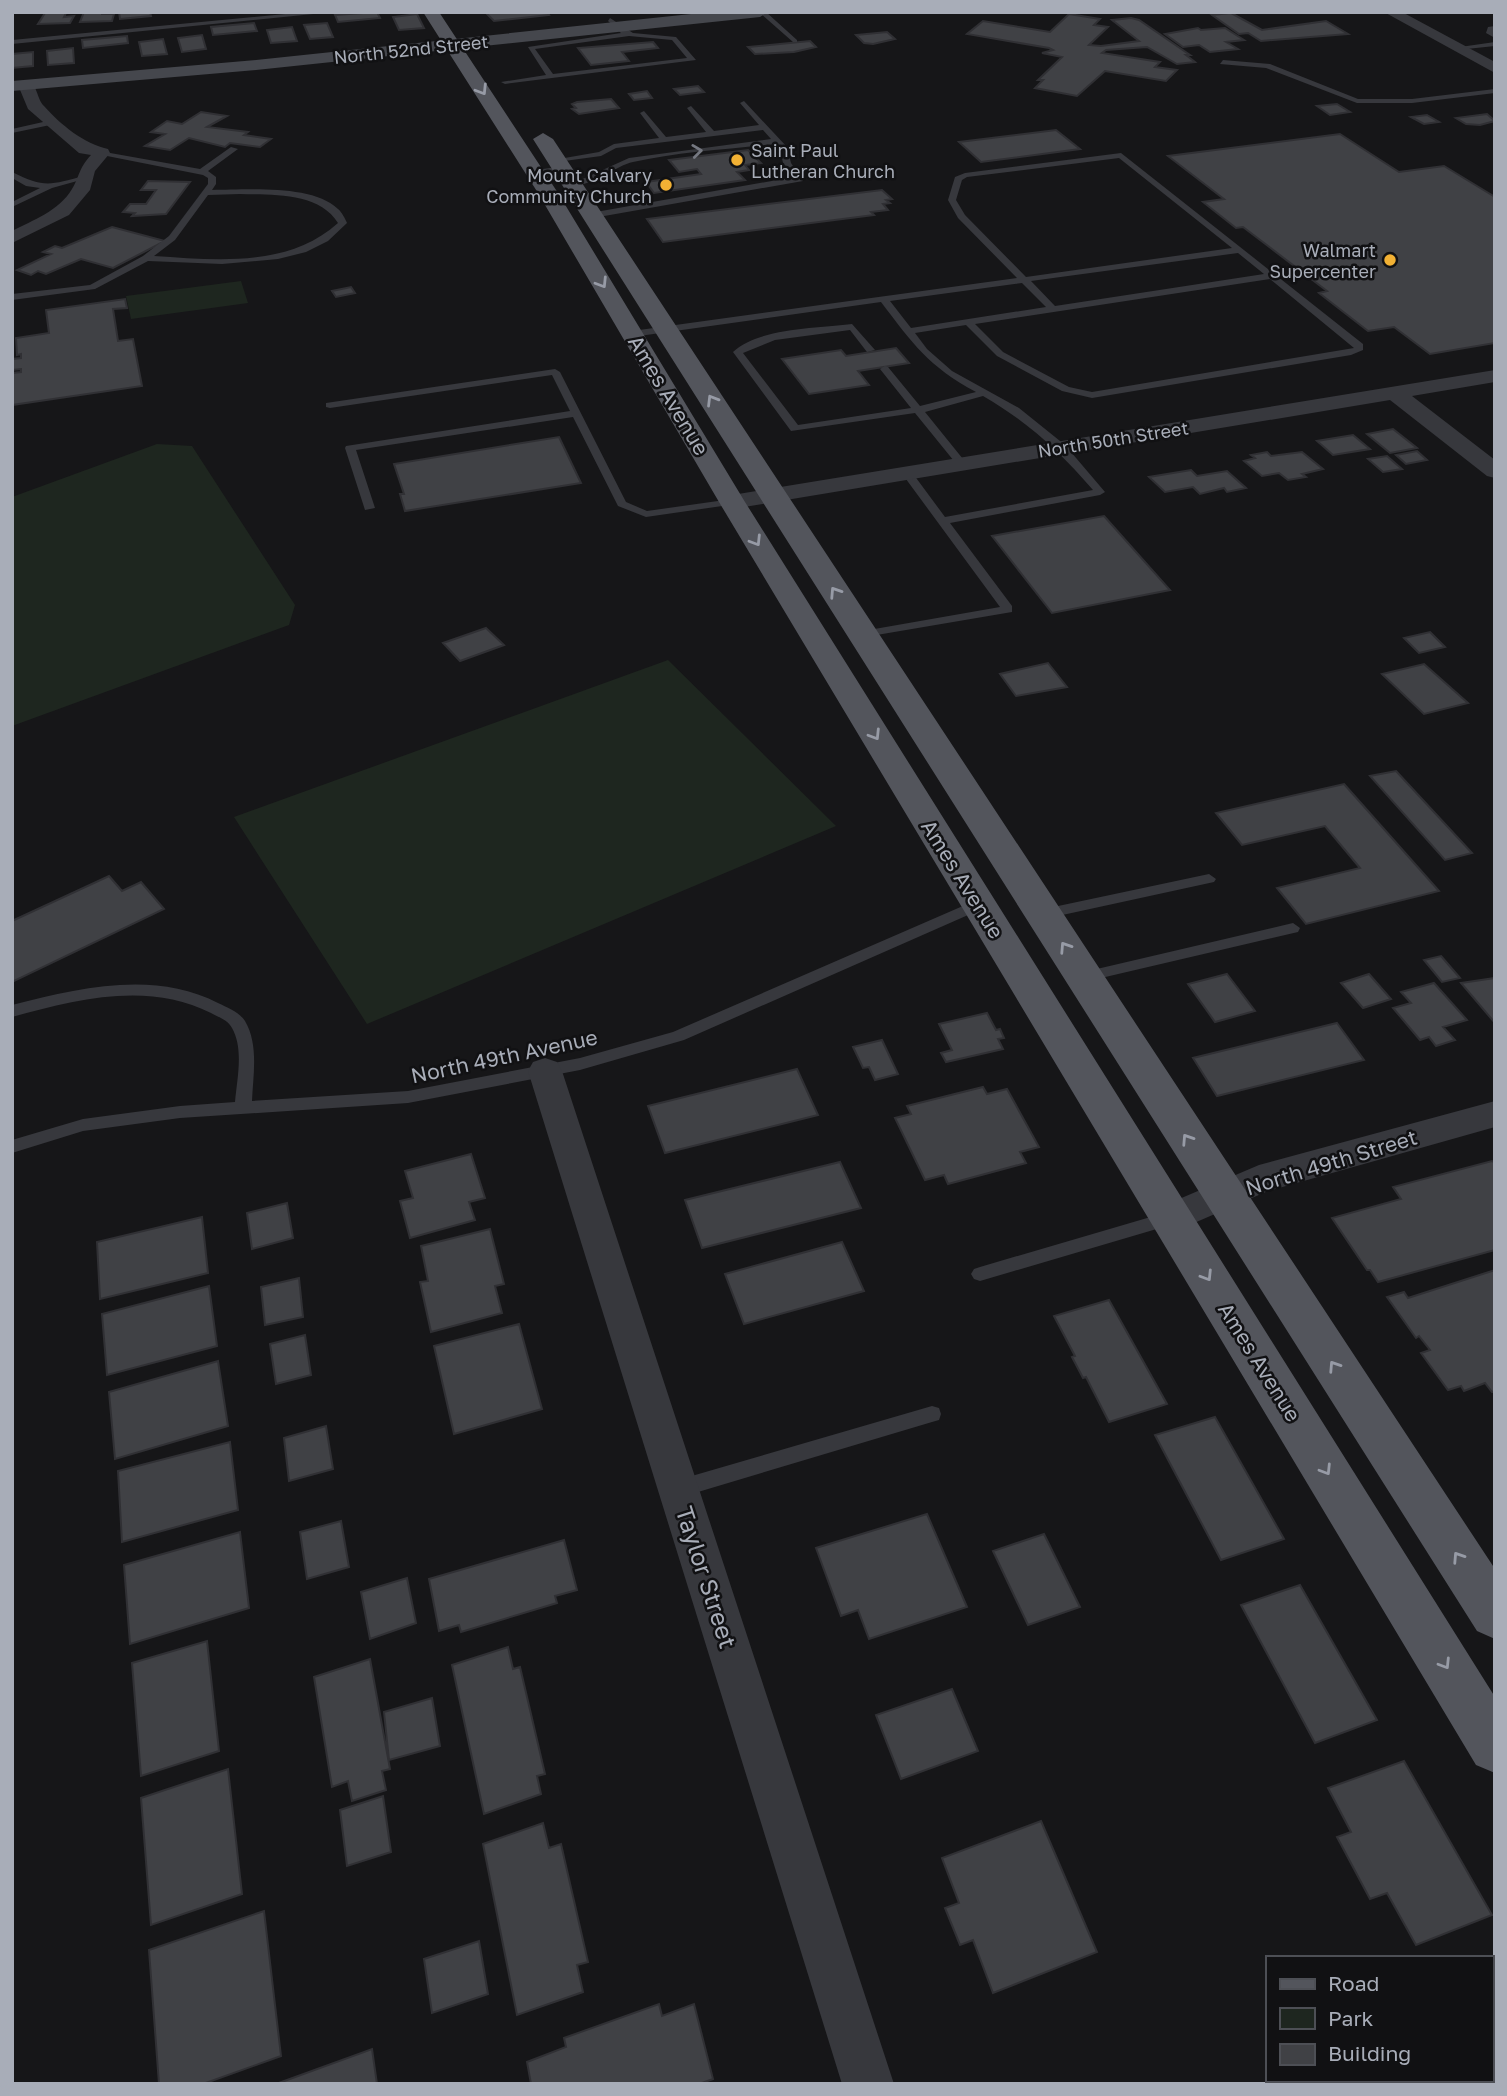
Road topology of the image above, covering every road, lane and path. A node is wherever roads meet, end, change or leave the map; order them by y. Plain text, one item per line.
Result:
1 (330, 12) edge
2 (431, 12) edge
3 (692, 12) edge
4 (761, 12) edge
5 (1391, 12) edge
6 (619, 27) junction
7 (1495, 28) edge
8 (462, 34) edge
9 (1495, 36) edge
10 (12, 41) edge
11 (795, 41) dead end
12 (1495, 44) edge
13 (1457, 48) junction
14 (1223, 62) dead end
15 (1495, 68) edge
16 (551, 77) junction
17 (505, 82) junction
18 (19, 85) edge
19 (1495, 91) edge
20 (744, 103) dead end
21 (691, 108) dead end
22 (645, 113) dead end
23 (52, 122) junction
24 (765, 127) junction
25 (12, 131) edge
26 (712, 134) junction
27 (664, 140) junction
28 (777, 141) junction
29 (234, 149) dead end
30 (102, 153) junction
31 (601, 155) junction
32 (610, 168) junction
33 (556, 170) junction
34 (201, 172) junction
35 (12, 174) edge
36 (84, 178) junction
37 (48, 188) junction
38 (206, 191) junction
39 (12, 205) edge
40 (593, 215) junction
41 (12, 238) edge
42 (1237, 250) junction
43 (146, 258) junction
44 (1270, 276) junction
45 (1025, 280) junction
46 (12, 297) edge
47 (884, 300) junction
48 (1052, 308) junction
49 (968, 322) junction
50 (667, 329) junction
51 (910, 331) junction
52 (632, 334) junction
53 (870, 350) dead end
54 (886, 369) dead end
55 (1495, 376) edge
56 (983, 393) junction
57 (1395, 393) junction
58 (330, 405) dead end
59 (918, 410) junction
60 (576, 413) junction
61 (1061, 447) junction
62 (962, 464) junction
63 (1495, 471) edge
64 (907, 473) junction
65 (773, 496) junction
66 (732, 502) junction
67 (369, 508) dead end
68 (942, 521) junction
69 (863, 635) junction
70 (1209, 879) dead end
71 (979, 904) junction
72 (1044, 914) junction
73 (1293, 928) dead end
74 (1084, 977) junction
75 (12, 1011) edge
76 (545, 1071) junction
77 (243, 1108) junction
78 (1495, 1114) edge
79 (12, 1147) edge
80 (1224, 1196) junction
81 (1171, 1218) junction
82 (980, 1274) dead end
83 (932, 1414) dead end
84 (678, 1489) junction
85 (1495, 1614) edge
86 (1495, 1746) edge
87 (868, 2084) edge

1 - 10 lane
2 - 8 main road, Ames Avenue
3 - 6 main road, North 52nd Street
4 - 6 main road, North 52nd Street
4 - 11 lane
5 - 13 street
6 - 8 main road, North 52nd Street
6 - 16 lane
6 - 16 lane
7 - 9 lane
8 - 17 main road, Ames Avenue
8 - 18 main road, North 52nd Street
8 -> 33 main road, Ames Avenue
12 - 13 lane
13 - 15 street
14 - 19 lane
16 - 17 lane
17 - 33 main road, Ames Avenue
18 - 23 street
20 - 24 lane
21 - 26 lane
22 - 27 lane
23 - 25 lane
23 - 30 street
24 - 26 lane
24 - 28 lane
26 - 27 lane
27 - 31 lane
32 -> 28 lane
28 - 40 lane
29 - 34 lane
30 - 34 lane
30 - 36 street
31 - 32 lane
31 - 33 lane
32 - 33 lane
33 - 40 main road, Ames Avenue
33 -> 52 main road, Ames Avenue
34 - 38 lane
35 - 37 lane
36 - 37 lane
36 - 41 street
37 - 39 lane
38 - 43 lane
38 - 43 lane
40 - 50 main road, Ames Avenue
42 - 44 lane
42 - 45 lane
42 - 45 lane
43 - 46 lane
44 - 48 lane
44 - 49 lane
45 - 47 lane
45 - 48 lane
47 - 50 lane
47 - 51 lane
48 - 49 lane
49 - 51 lane
50 - 52 lane
65 -> 50 main road, Ames Avenue
51 - 56 lane
52 - 66 main road, Ames Avenue
53 - 59 lane
54 - 59 lane
55 - 57 street, North 50th Street
56 - 59 lane
56 - 61 lane
57 - 61 street, North 50th Street
57 - 63 street
58 - 60 lane
59 - 62 lane
60 - 66 lane
60 - 67 lane
61 - 62 street, North 50th Street
61 - 68 lane
62 - 64 street, North 50th Street
64 - 65 street, North 50th Street
64 - 68 lane
65 - 66 street, North 50th Street
69 -> 65 main road, Ames Avenue
66 -> 71 main road, Ames Avenue
68 - 69 lane
69 - 72 main road, Ames Avenue
70 - 72 lane
71 - 76 lane, North 49th Avenue
71 - 81 main road, Ames Avenue
74 -> 72 main road, Ames Avenue
73 - 74 lane
80 -> 74 main road, Ames Avenue
75 - 77 lane
76 - 77 lane, North 49th Avenue
76 - 84 street, Taylor Street
77 - 79 lane, North 49th Avenue
78 - 80 street, North 49th Street
80 - 81 street, North 49th Street
85 -> 80 main road, Ames Avenue
81 - 82 lane
81 -> 86 main road, Ames Avenue
83 - 84 lane
84 - 87 street, Taylor Street

